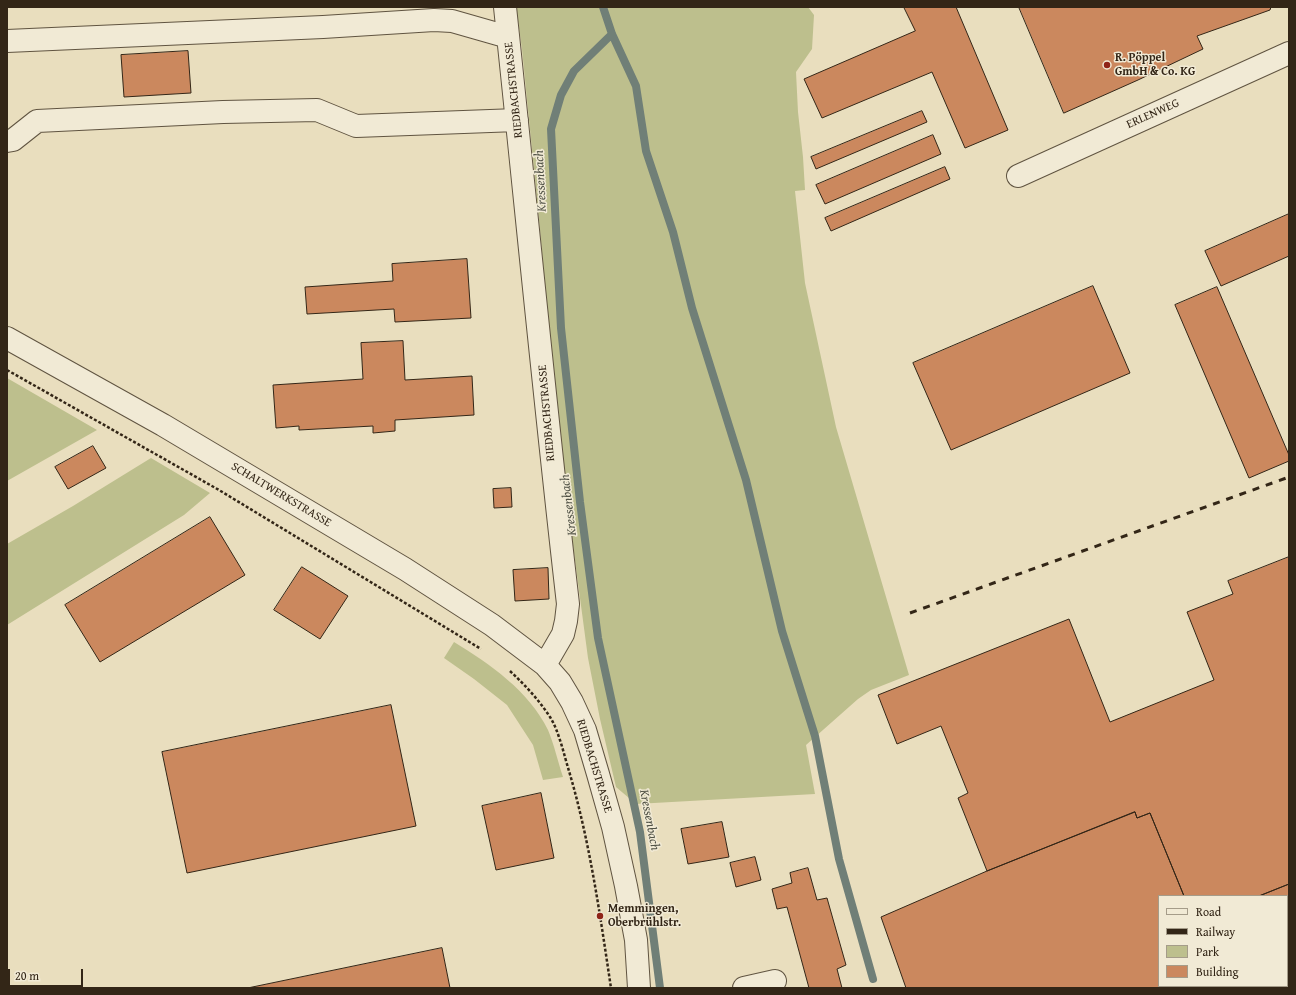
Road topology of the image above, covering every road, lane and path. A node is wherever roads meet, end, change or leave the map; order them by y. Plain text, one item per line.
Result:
1 (505, 7) edge
2 (508, 37) junction
3 (7, 41) edge
4 (1289, 53) edge
5 (517, 120) junction
6 (7, 141) edge
7 (1018, 176) dead end
8 (7, 338) edge
9 (7, 370) edge
10 (486, 652) dead end
11 (545, 665) junction
12 (509, 670) dead end
13 (775, 981) dead end
14 (611, 988) edge
15 (640, 988) edge
16 (744, 988) edge

1 - 2 street, RIEDBACHSTRASSE
2 - 3 street
2 - 5 street, RIEDBACHSTRASSE
4 - 7 street, ERLENWEG
5 - 6 street
5 - 11 street, RIEDBACHSTRASSE
8 - 11 street, SCHALTWERKSTRASSE
9 - 10 path
11 - 15 street, RIEDBACHSTRASSE
12 - 14 path
13 - 16 street

